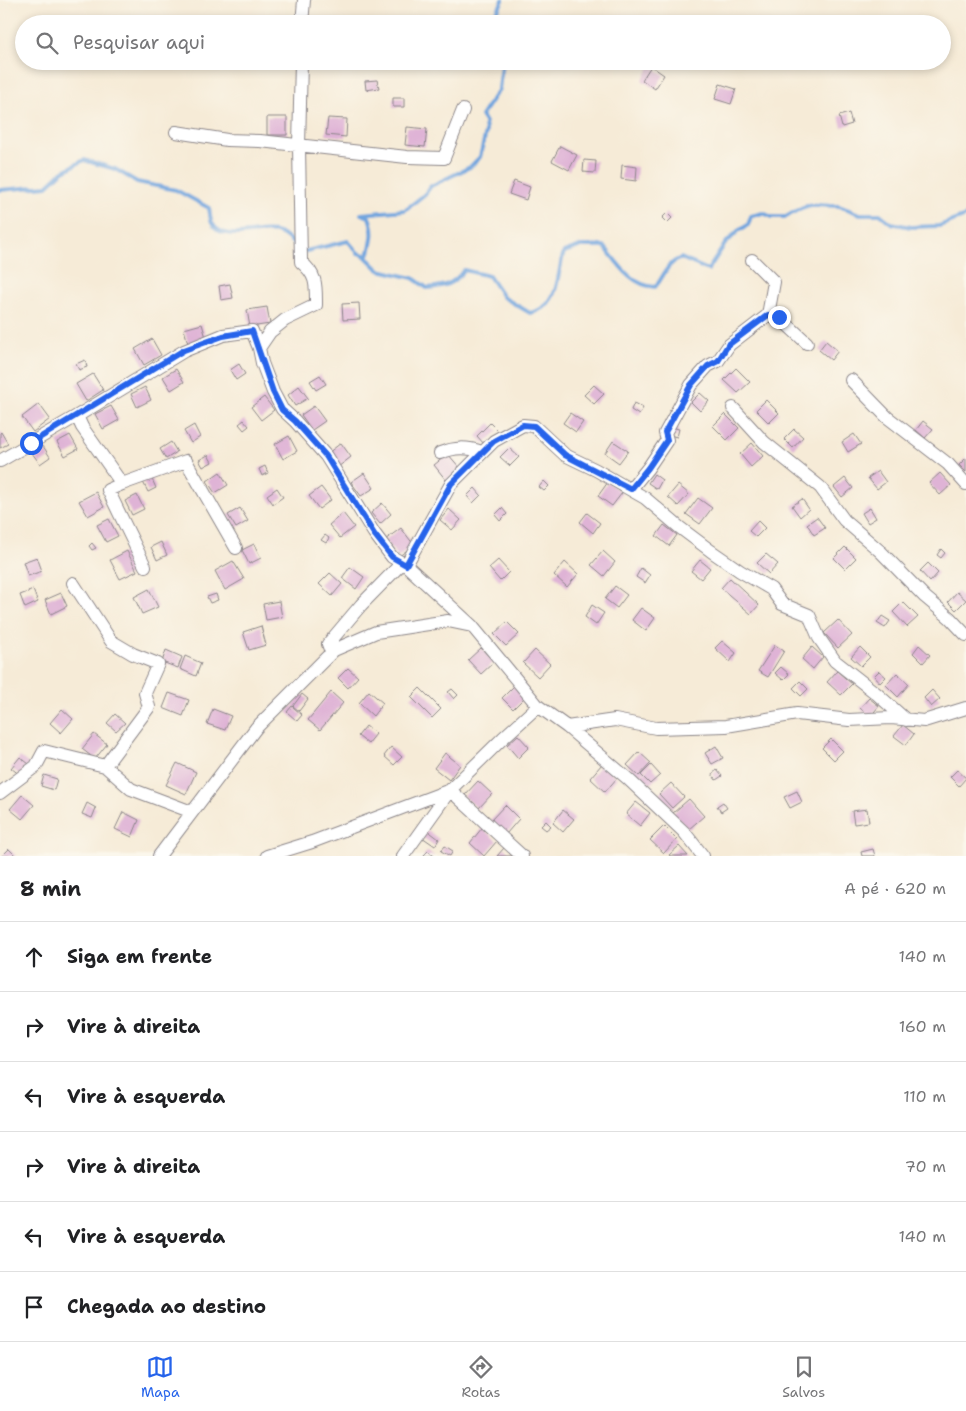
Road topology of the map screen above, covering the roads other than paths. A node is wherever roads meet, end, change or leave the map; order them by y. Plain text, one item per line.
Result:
1 (304, 0) edge
2 (303, 15) edge
3 (301, 70) edge
4 (463, 110) dead end
5 (176, 132) dead end
6 (299, 146) junction
7 (752, 260) dead end
8 (768, 315) junction
9 (807, 343) dead end
10 (259, 348) junction
11 (851, 380) dead end
12 (733, 408) dead end
13 (77, 416) junction
14 (482, 452) junction
15 (440, 453) dead end
16 (0, 461) edge
17 (122, 484) junction
18 (966, 484) edge
19 (631, 489) junction
20 (236, 548) dead end
21 (404, 564) junction
22 (146, 566) dead end
23 (73, 583) dead end
24 (472, 626) junction
25 (966, 635) edge
26 (331, 652) junction
27 (538, 706) junction
28 (966, 708) edge
29 (906, 720) junction
30 (567, 726) junction
31 (105, 766) junction
32 (450, 790) junction
33 (0, 793) edge
34 (192, 812) junction
35 (159, 856) edge
36 (268, 856) edge
37 (403, 856) edge
38 (522, 856) edge
39 (703, 856) edge

1 - 2 street
3 - 6 street
4 - 6 street
5 - 6 street
6 - 10 street
7 - 8 street
8 - 9 street
8 - 19 street
10 - 13 street
10 - 21 street
11 - 18 street
12 - 25 street
13 - 16 street
13 - 17 street
14 - 15 street
14 - 19 street
14 - 21 street
17 - 20 street
17 - 22 street
19 - 29 street
21 - 24 street
21 - 26 street
23 - 31 street
24 - 26 street
24 - 27 street
26 - 34 street
27 - 30 street
27 - 32 street
28 - 29 street
29 - 30 street
30 - 39 street
31 - 33 street
31 - 34 street
32 - 36 street
32 - 37 street
32 - 38 street
34 - 35 street

